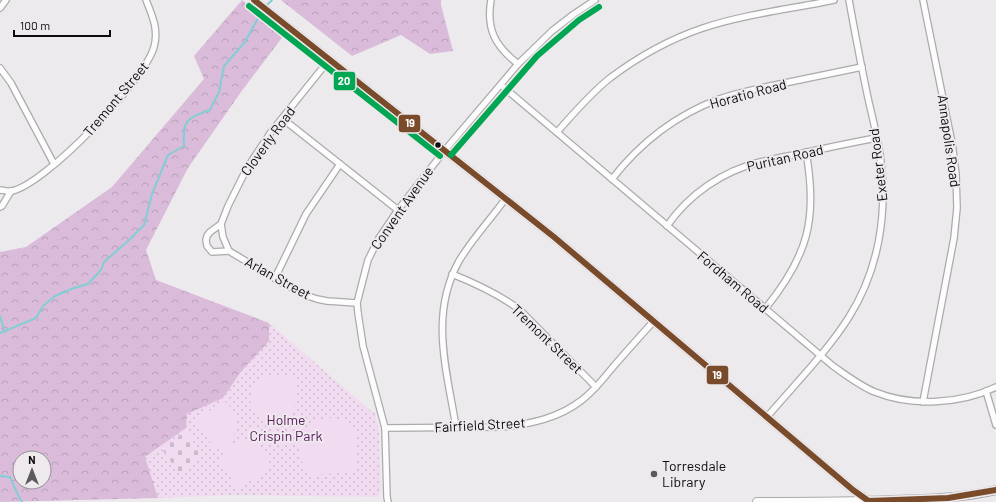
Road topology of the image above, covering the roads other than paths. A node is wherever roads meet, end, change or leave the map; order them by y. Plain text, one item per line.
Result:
1 (6, 0) edge
2 (146, 0) edge
3 (254, 0) edge
4 (491, 0) edge
5 (595, 0) edge
6 (834, 0) edge
7 (849, 0) edge
8 (923, 0) edge
9 (0, 8) edge
10 (329, 60) junction
11 (518, 64) junction
12 (862, 67) junction
13 (0, 68) edge
14 (501, 85) junction
15 (283, 119) junction
16 (557, 132) junction
17 (876, 138) junction
18 (445, 150) junction
19 (806, 152) junction
20 (54, 164) junction
21 (340, 164) junction
22 (612, 179) junction
23 (0, 190) edge
24 (11, 191) junction
25 (506, 198) junction
26 (0, 207) edge
27 (398, 210) junction
28 (221, 224) junction
29 (667, 226) junction
30 (230, 251) junction
31 (452, 274) junction
32 (275, 278) junction
33 (357, 303) junction
34 (765, 309) junction
35 (654, 321) junction
36 (820, 355) junction
37 (596, 387) junction
38 (996, 388) edge
39 (986, 391) junction
40 (923, 402) junction
41 (767, 417) junction
42 (996, 425) edge
43 (456, 427) junction
44 (385, 428) junction
45 (996, 490) edge
46 (388, 502) edge
47 (757, 502) edge
48 (787, 502) edge
49 (870, 502) edge

1 - 9 street
2 - 20 street, Tremont Street
3 - 10 street
4 - 11 street
5 - 11 street, Convent Avenue
6 - 16 street
7 - 12 street, Exeter Road
8 - 40 street, Annapolis Road
10 - 15 street, Cloverly Road
10 - 18 street
11 - 14 street, Convent Avenue
12 - 17 street, Exeter Road
12 - 22 street, Horatio Road
13 - 20 street
14 - 16 street, Fordham Road
14 - 18 street, Convent Avenue
15 - 21 street
15 - 28 street, Cloverly Road
16 - 22 street, Fordham Road
17 - 19 street, Puritan Road
17 - 36 street, Exeter Road
18 - 25 street
18 - 27 street, Convent Avenue
19 - 29 street, Puritan Road
19 - 34 street
20 - 24 street, Tremont Street
21 - 27 street
21 - 32 street
22 - 29 street, Fordham Road
23 - 24 street
24 - 26 street
25 - 31 street
25 - 35 street
27 - 33 street, Convent Avenue
28 - 30 street, Arlan Street
28 - 30 street, Cloverly Road
29 - 34 street, Fordham Road
30 - 32 street, Arlan Street
31 - 37 street, Tremont Street
31 - 43 street
32 - 33 street, Arlan Street
33 - 44 street, Convent Avenue
34 - 36 street, Fordham Road
35 - 37 street, Fairfield Street
35 - 41 street
36 - 40 street, Fordham Road
36 - 41 street, Exeter Road
37 - 43 street, Fairfield Street
38 - 39 street, Fordham Road
39 - 40 street, Fordham Road
39 - 42 street
41 - 49 street
43 - 44 street, Fairfield Street
44 - 46 street, Convent Avenue
45 - 49 main road
47 - 48 main road
48 - 49 main road

